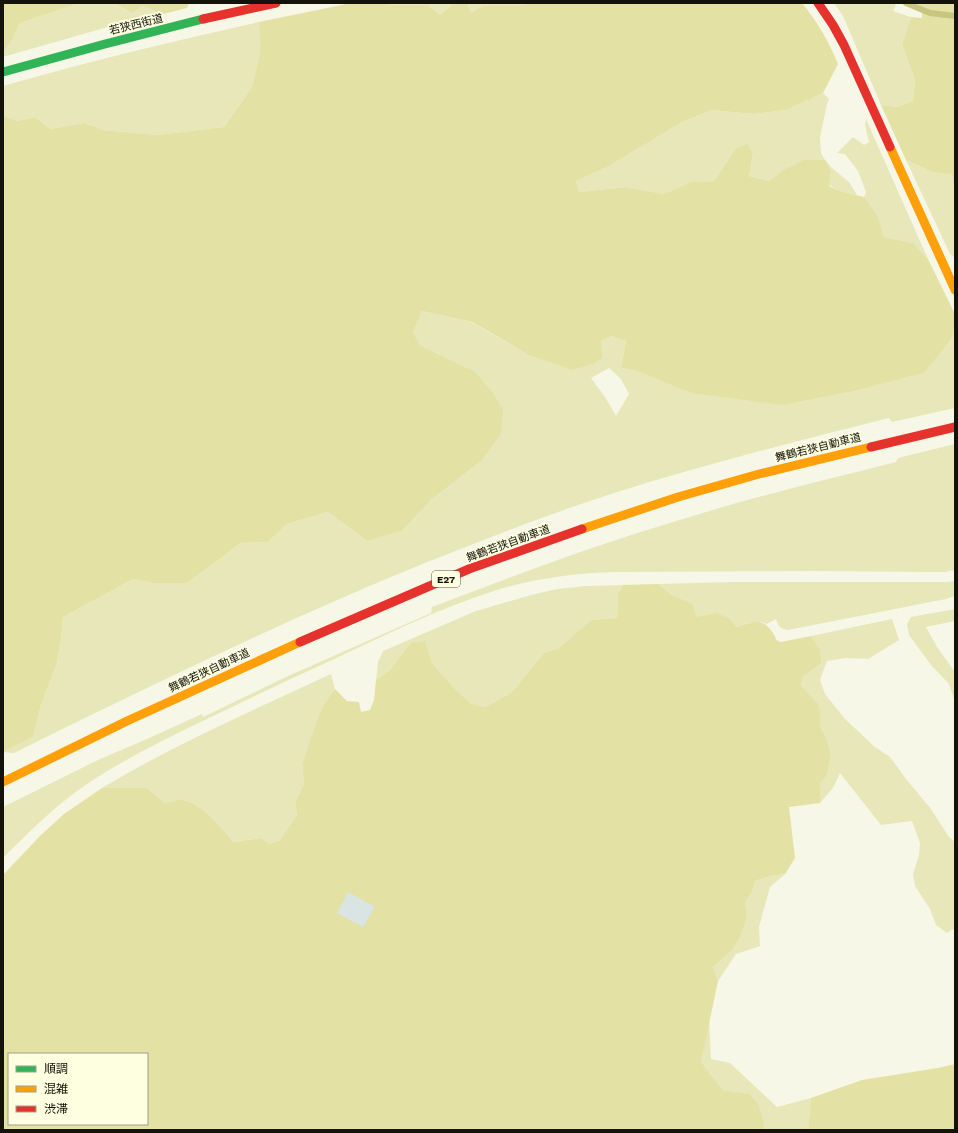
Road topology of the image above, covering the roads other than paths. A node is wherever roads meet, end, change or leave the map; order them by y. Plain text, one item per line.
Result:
1 (276, 3) edge
2 (818, 3) edge
3 (3, 72) edge
4 (955, 290) edge
5 (955, 427) edge
6 (3, 782) edge

1 - 3 main road, 若狭西街道
2 - 4 main road
5 - 6 main road, 舞鶴若狭自動車道 / E27

